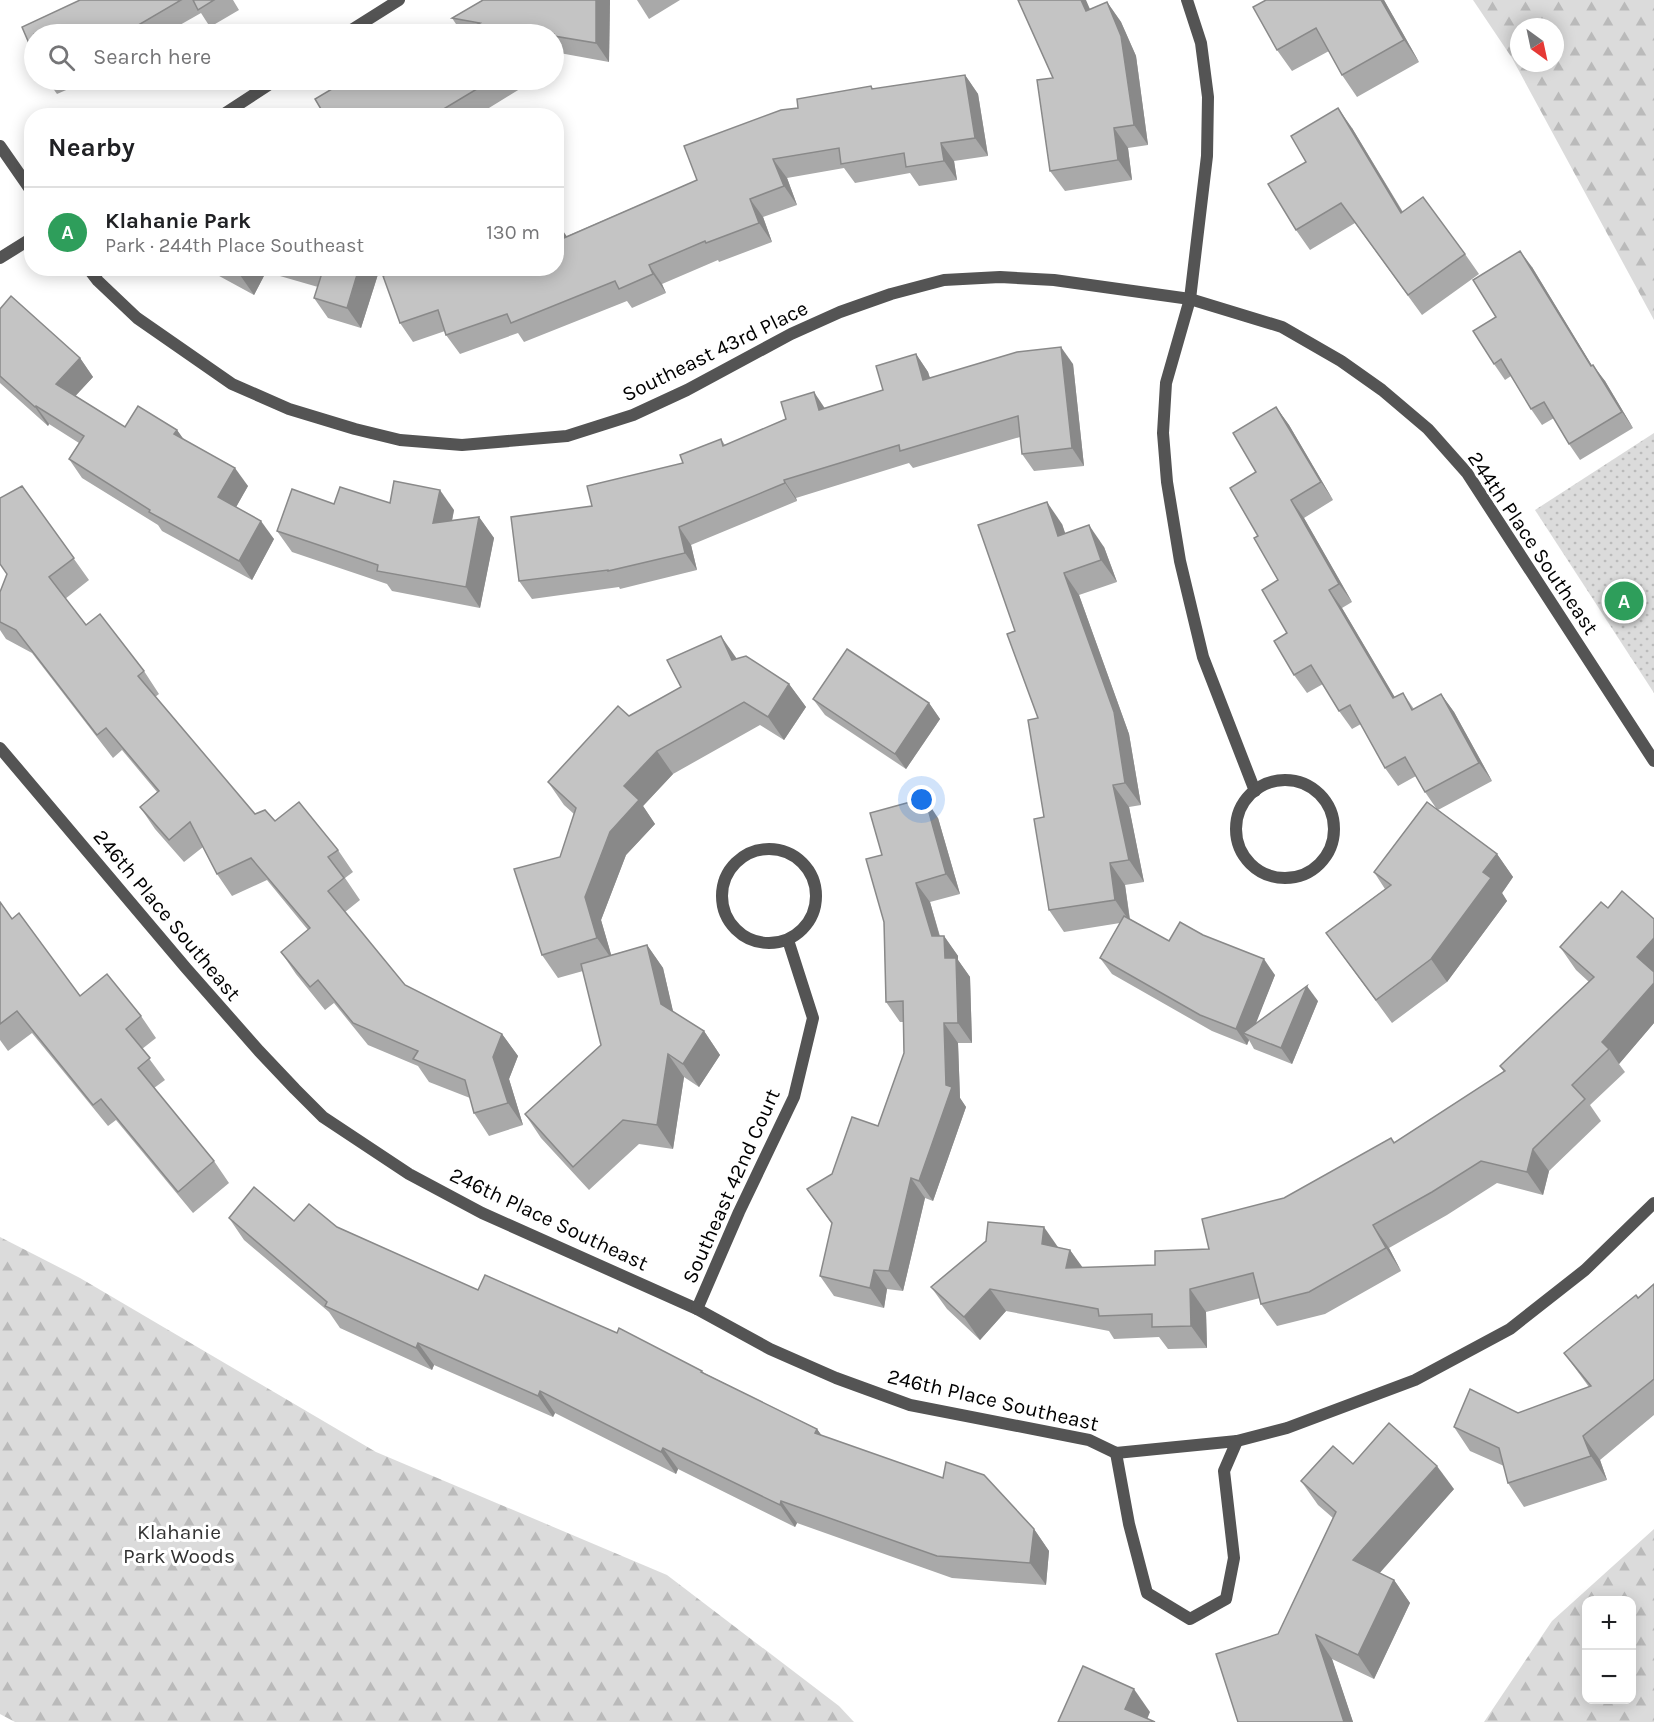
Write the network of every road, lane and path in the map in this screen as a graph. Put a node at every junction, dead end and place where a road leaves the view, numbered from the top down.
1 (399, 0) edge
2 (1187, 0) edge
3 (361, 24) edge
4 (261, 90) edge
5 (233, 108) edge
6 (0, 146) edge
7 (24, 180) edge
8 (24, 243) edge
9 (0, 258) edge
10 (94, 276) edge
11 (1190, 299) junction
12 (0, 748) edge
13 (1654, 761) edge
14 (1255, 791) junction
15 (788, 940) junction
16 (1654, 1203) edge
17 (697, 1309) junction
18 (1237, 1441) junction
19 (1116, 1453) junction

1 - 3 street
2 - 11 street
4 - 5 street
6 - 7 street
8 - 9 street
10 - 11 street, Southeast 43rd Place
11 - 13 street, 244th Place Southeast
11 - 14 street
12 - 17 street, 246th Place Southeast
14 - 14 street
15 - 15 street
15 - 17 street, Southeast 42nd Court
16 - 18 street, 246th Place Southeast
17 - 19 street, 246th Place Southeast
18 - 19 street, 246th Place Southeast
18 - 19 street

